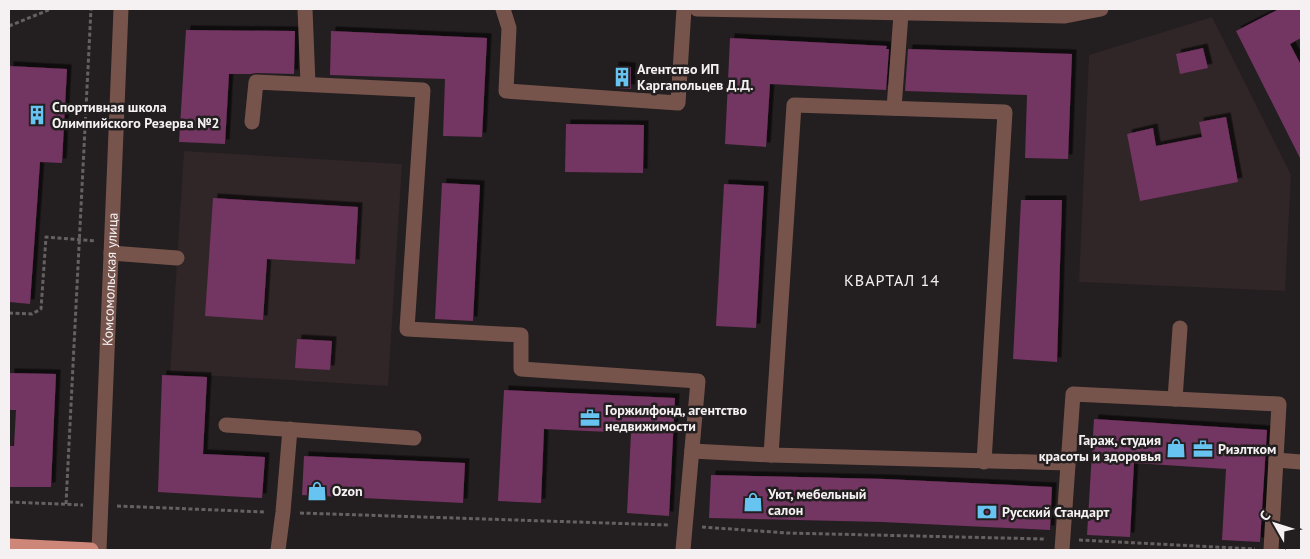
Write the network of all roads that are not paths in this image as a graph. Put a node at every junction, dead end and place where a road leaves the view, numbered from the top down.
1 (121, 9) edge
2 (305, 9) edge
3 (503, 9) edge
4 (684, 9) edge
5 (697, 9) edge
6 (1100, 9) edge
7 (901, 14) junction
8 (308, 84) junction
9 (894, 108) junction
10 (252, 122) dead end
11 (111, 248) junction
12 (178, 258) dead end
13 (1180, 328) dead end
14 (1175, 399) junction
15 (226, 425) dead end
16 (290, 429) junction
17 (414, 438) dead end
18 (692, 451) junction
19 (771, 455) junction
20 (1276, 460) junction
21 (984, 462) junction
22 (1301, 462) edge
23 (1068, 463) junction
24 (1063, 545) edge
25 (9, 546) edge
26 (91, 550) edge
27 (99, 550) edge
28 (278, 550) edge
29 (683, 550) edge
30 (1271, 550) edge

1 - 11 street, Комсомольская улица
2 - 8 street
3 - 4 street
5 - 7 street
6 - 7 street
7 - 9 street
8 - 10 street
8 - 18 street
9 - 19 street
9 - 21 street
11 - 12 street
11 - 27 street, Комсомольская улица
13 - 14 street
14 - 20 street
14 - 23 street
15 - 16 street
16 - 17 street
16 - 28 street
18 - 19 street
18 - 29 street
19 - 21 street
20 - 22 street
20 - 30 street
21 - 23 street
23 - 24 street
25 - 26 main road

